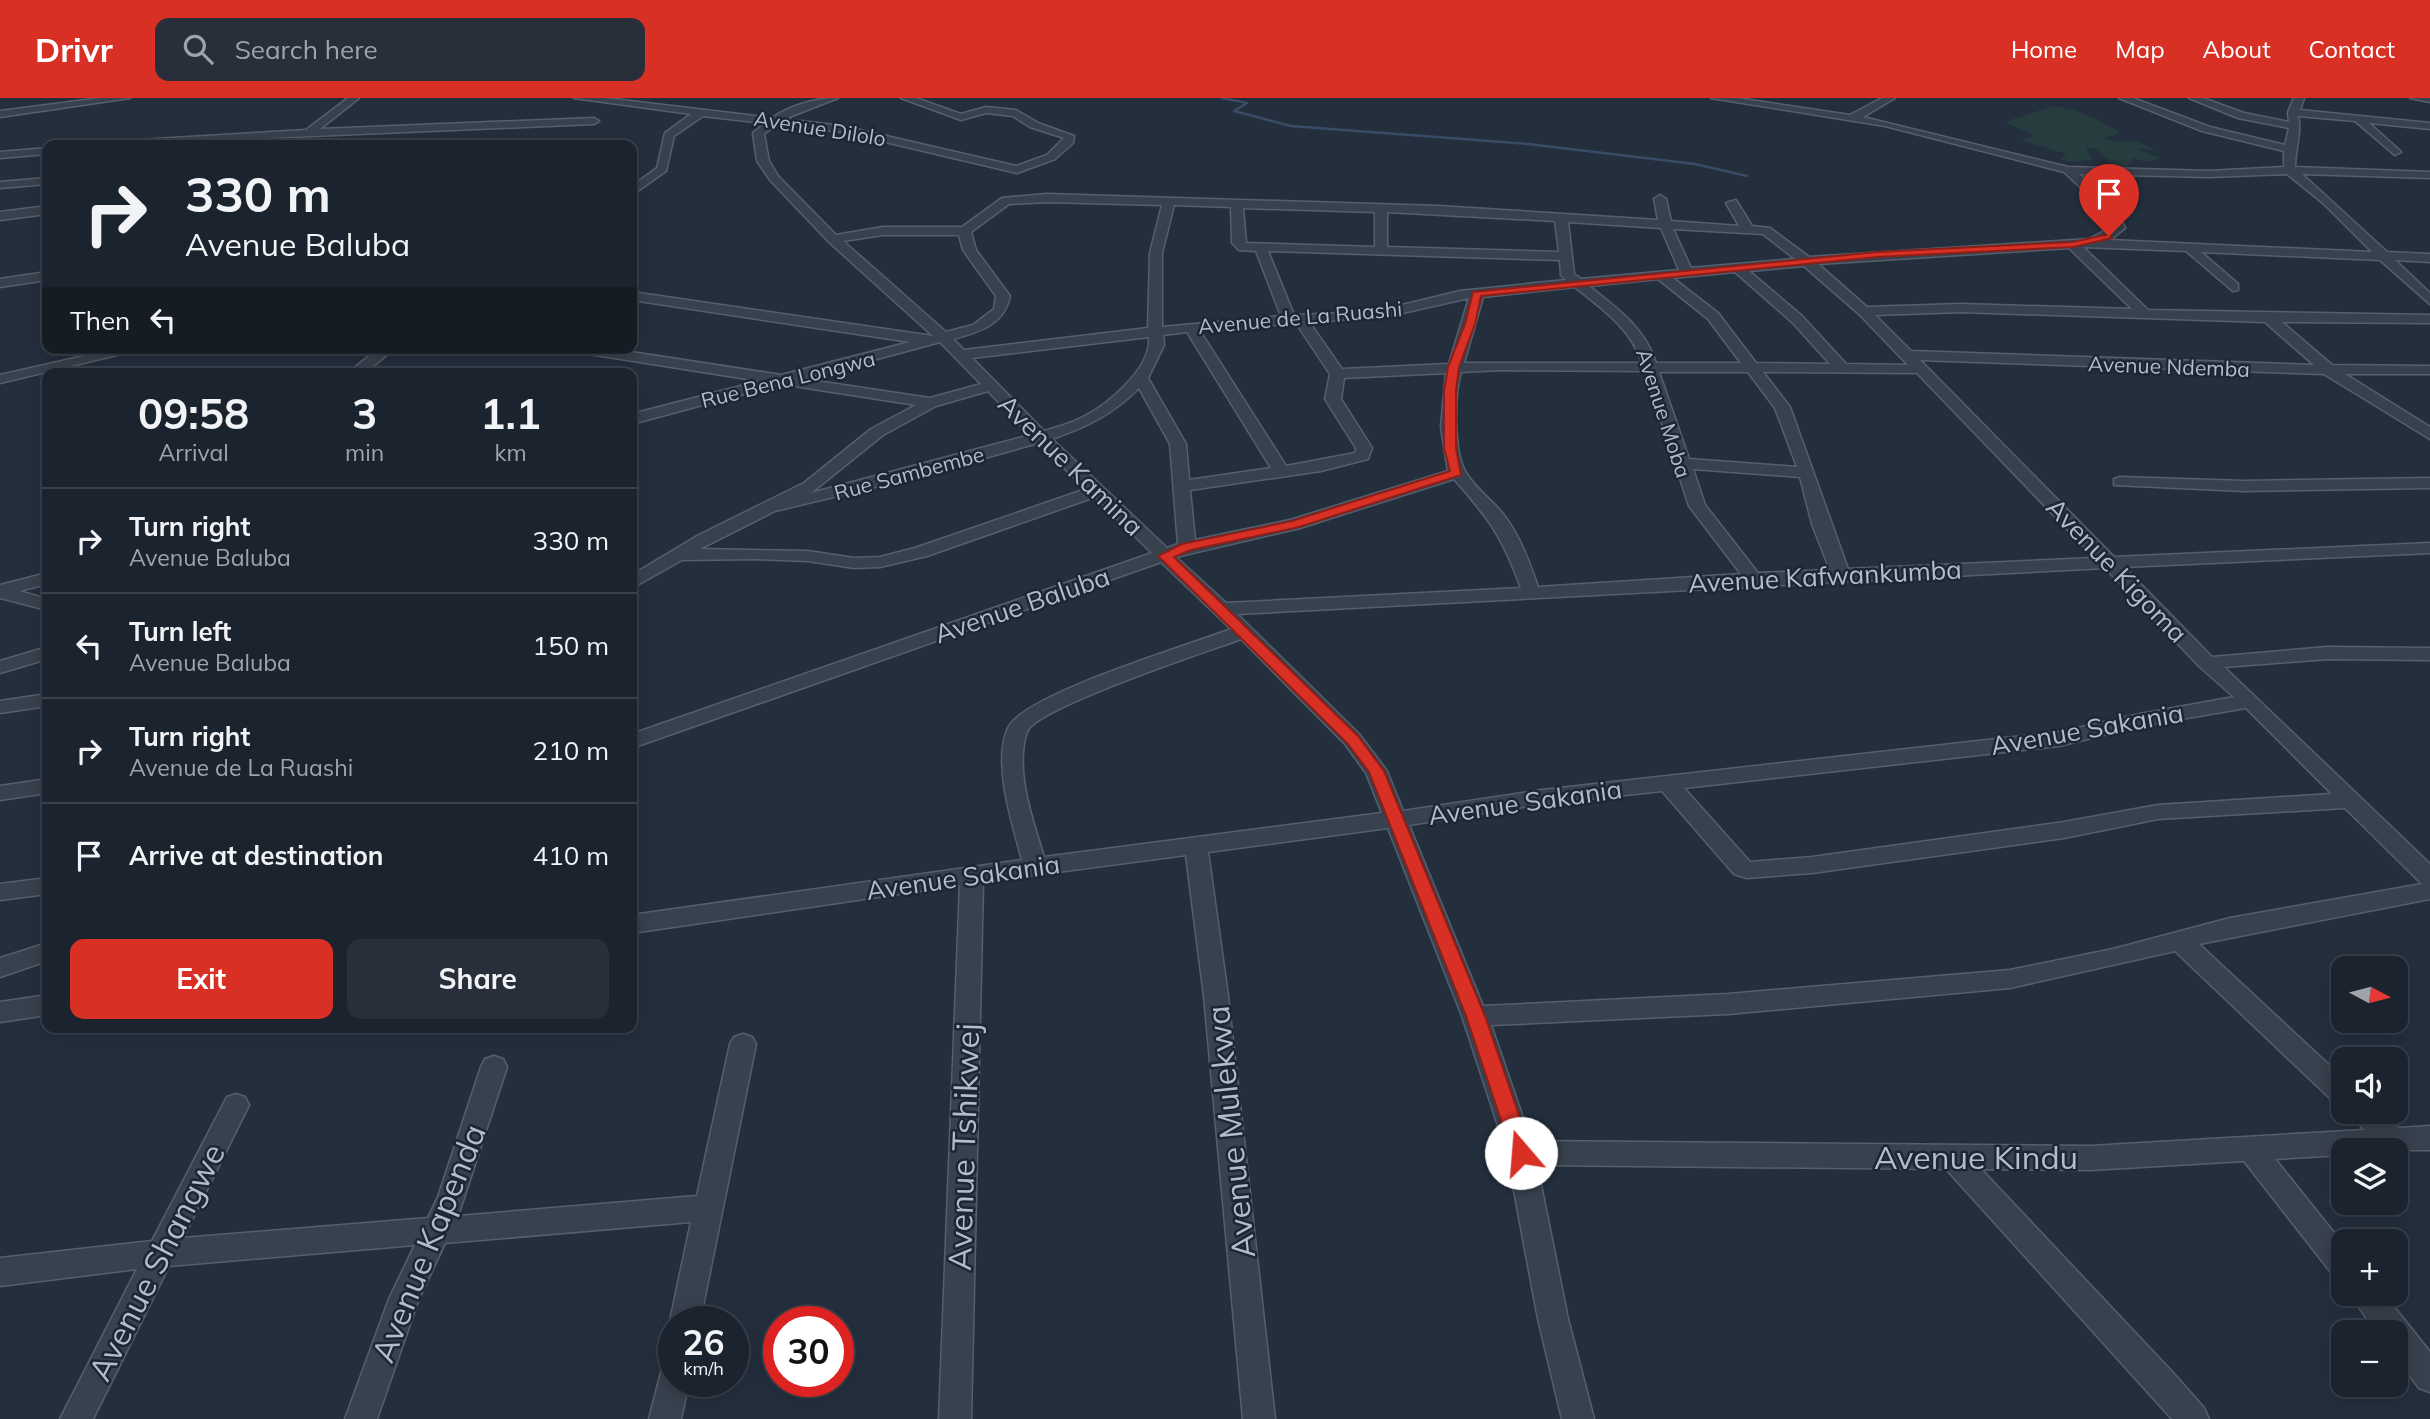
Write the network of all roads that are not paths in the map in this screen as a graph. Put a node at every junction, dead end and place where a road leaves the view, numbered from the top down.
1 (125, 98) edge
2 (354, 98) edge
3 (579, 98) edge
4 (833, 98) edge
5 (906, 98) edge
6 (1718, 98) edge
7 (1802, 98) edge
8 (1890, 98) edge
9 (2124, 98) edge
10 (2194, 98) edge
11 (2300, 98) edge
12 (2415, 98) edge
13 (2430, 100) edge
14 (75, 101) edge
15 (703, 108) junction
16 (1796, 109) junction
17 (2293, 112) junction
18 (0, 114) edge
19 (1854, 117) junction
20 (2358, 119) junction
21 (773, 120) junction
22 (594, 121) dead end
23 (2295, 126) junction
24 (2430, 126) edge
25 (309, 133) junction
26 (233, 136) junction
27 (182, 140) edge
28 (228, 140) edge
29 (2289, 149) junction
30 (42, 151) edge
31 (2395, 152) dead end
32 (0, 155) edge
33 (1017, 170) junction
34 (2068, 170) junction
35 (2290, 170) junction
36 (2430, 175) edge
37 (1027, 180) dead end
38 (42, 181) edge
39 (0, 185) edge
40 (637, 187) edge
41 (1037, 189) dead end
42 (1047, 198) junction
43 (1170, 200) junction
44 (1660, 200) dead end
45 (1237, 202) junction
46 (1732, 203) dead end
47 (1381, 208) junction
48 (42, 211) edge
49 (0, 216) edge
50 (1561, 217) junction
51 (1665, 224) junction
52 (1747, 229) junction
53 (965, 231) junction
54 (833, 239) junction
55 (2091, 243) junction
56 (2073, 244) junction
57 (1261, 248) junction
58 (2190, 248) junction
59 (1381, 249) junction
60 (1564, 256) junction
61 (2382, 256) junction
62 (2430, 258) edge
63 (1806, 261) junction
64 (1738, 268) junction
65 (1687, 273) junction
66 (42, 274) edge
67 (1662, 276) junction
68 (5, 282) edge
69 (1578, 283) junction
70 (2233, 287) dead end
71 (1477, 294) junction
72 (637, 297) edge
73 (2430, 300) edge
74 (1864, 311) junction
75 (2144, 314) junction
76 (1295, 318) junction
77 (2269, 318) junction
78 (2430, 318) edge
79 (1191, 327) junction
80 (1156, 332) junction
81 (941, 340) junction
82 (112, 354) edge
83 (380, 354) edge
84 (613, 354) edge
85 (960, 355) junction
86 (1908, 355) junction
87 (1454, 367) junction
88 (1651, 367) junction
89 (49, 368) edge
90 (361, 368) edge
91 (1751, 368) junction
92 (1843, 369) junction
93 (1922, 369) junction
94 (42, 370) edge
95 (2430, 370) edge
96 (2330, 371) junction
97 (1336, 374) junction
98 (1141, 378) junction
99 (0, 379) edge
100 (777, 381) junction
101 (989, 386) junction
102 (931, 403) junction
103 (637, 418) edge
104 (2430, 434) edge
105 (1041, 438) junction
106 (1682, 463) junction
107 (1281, 472) junction
108 (1457, 473) junction
109 (1807, 473) junction
110 (2120, 482) dead end
111 (2430, 483) edge
112 (1182, 486) junction
113 (1097, 491) junction
114 (777, 506) junction
115 (1187, 547) junction
116 (2430, 548) edge
117 (677, 555) junction
118 (1165, 556) junction
119 (2107, 562) junction
120 (1841, 575) junction
121 (42, 579) edge
122 (1753, 579) junction
123 (637, 580) edge
124 (0, 592) edge
125 (1532, 594) junction
126 (42, 605) edge
127 (1220, 609) junction
128 (1244, 631) junction
129 (42, 654) edge
130 (2430, 654) edge
131 (2207, 663) junction
132 (0, 667) edge
133 (42, 701) edge
134 (2250, 701) junction
135 (0, 707) edge
136 (637, 739) edge
137 (1667, 783) junction
138 (42, 787) edge
139 (0, 793) edge
140 (2351, 800) junction
141 (1398, 819) junction
142 (1196, 846) junction
143 (1035, 867) junction
144 (972, 875) junction
145 (2430, 877) edge
146 (42, 887) edge
147 (2430, 891) edge
148 (0, 892) edge
149 (637, 923) edge
150 (2179, 940) junction
151 (42, 954) edge
152 (0, 968) edge
153 (42, 1006) edge
154 (0, 1012) edge
155 (1475, 1016) junction
156 (743, 1045) dead end
157 (494, 1067) dead end
158 (2331, 1083) edge
159 (236, 1105) dead end
160 (2376, 1124) edge
161 (2391, 1138) edge
162 (2430, 1138) edge
163 (2408, 1139) edge
164 (2331, 1144) edge
165 (2252, 1150) junction
166 (1521, 1153) junction
167 (1955, 1159) junction
168 (709, 1208) junction
169 (435, 1232) junction
170 (2331, 1251) edge
171 (162, 1253) junction
172 (0, 1272) edge
173 (688, 1306) edge
174 (2374, 1306) edge
175 (2385, 1320) edge
176 (2408, 1349) edge
177 (2430, 1377) edge
178 (670, 1397) edge
179 (76, 1419) edge
180 (361, 1419) edge
181 (665, 1419) edge
182 (955, 1419) edge
183 (1259, 1419) edge
184 (1578, 1419) edge
185 (2193, 1419) edge

1 - 14 street
2 - 25 street
3 - 15 street, Avenue Dilolo
4 - 21 street
5 - 33 street
6 - 16 street, Avenue de La Ruashi
7 - 16 street
8 - 19 street
9 - 29 street
10 - 23 street
11 - 17 street
12 - 13 street
14 - 18 street
15 - 21 street, Avenue Dilolo
15 - 40 street
16 - 19 street, Avenue de La Ruashi
17 - 20 street
17 - 23 street
19 - 34 street, Avenue de La Ruashi
20 - 24 street
20 - 31 street
21 - 33 street, Avenue Dilolo
21 - 54 street, Avenue Kamina
22 - 25 street
23 - 29 street
25 - 26 street
26 - 27 street
26 - 28 street
29 - 35 street
30 - 32 street
33 - 37 street
34 - 35 street
34 - 55 street, Avenue de La Ruashi
35 - 36 street
35 - 61 street
38 - 39 street
41 - 42 street
42 - 43 street, Avenue Kigoma
42 - 53 street, Avenue Kigoma
43 - 45 street, Avenue Kigoma
43 - 80 street, Rue Sambembe
44 - 51 street
45 - 47 street, Avenue Kigoma
45 - 57 street
46 - 52 street
47 - 50 street, Avenue Kigoma
47 - 59 street
48 - 49 street
50 - 51 street, Avenue Kigoma
50 - 60 street, Avenue Moba
51 - 52 street, Avenue Kigoma
51 - 65 street
52 - 63 street, Avenue Kigoma
53 - 54 street
53 - 81 street, Rue Bena Longwa
54 - 81 street, Avenue Kamina
55 - 56 street, Avenue de La Ruashi
55 - 58 street
56 - 63 street, Avenue de La Ruashi
56 - 75 street
57 - 59 street
57 - 76 street
58 - 61 street
58 - 70 street
59 - 60 street
60 - 69 street, Avenue Moba
61 - 62 street
61 - 73 street
63 - 64 street, Avenue de La Ruashi
63 - 74 street, Avenue Kigoma
64 - 65 street, Avenue de La Ruashi
64 - 92 street
65 - 67 street, Avenue de La Ruashi
66 - 68 street
67 - 69 street, Avenue de La Ruashi
67 - 91 street
69 - 71 street, Avenue de La Ruashi
69 - 88 street, Avenue Moba
71 - 76 street, Avenue de La Ruashi
71 - 87 street
72 - 81 street
74 - 75 street
74 - 86 street, Avenue Kigoma
75 - 77 street
76 - 79 street, Avenue de La Ruashi
76 - 97 street
77 - 78 street
77 - 96 street
79 - 80 street, Avenue de La Ruashi
79 - 107 street
80 - 85 street, Avenue de La Ruashi
80 - 98 street, Rue Sambembe
81 - 85 street, Avenue Kamina
81 - 100 street, Rue Bena Longwa
82 - 89 street
83 - 90 street
84 - 100 street
85 - 101 street, Avenue Kamina
86 - 93 street, Avenue Kigoma
86 - 96 street, Avenue Ndemba
87 - 88 street
87 - 97 street
87 - 108 street
88 - 91 street
88 - 106 street, Avenue Moba
91 - 92 street
91 - 109 street
92 - 93 street
93 - 119 street, Avenue Kigoma
94 - 99 street
95 - 96 street, Avenue Ndemba
96 - 104 street
97 - 107 street
98 - 105 street, Rue Sambembe
98 - 112 street
100 - 102 street
100 - 103 street, Rue Bena Longwa
101 - 102 street
101 - 105 street, Avenue Kamina
102 - 114 street
105 - 113 street, Avenue Kamina
105 - 114 street, Rue Sambembe
106 - 109 street
106 - 122 street, Avenue Moba
107 - 112 street
108 - 115 street, Avenue Baluba
108 - 125 street
109 - 120 street
110 - 111 street
112 - 115 street
113 - 117 street
113 - 118 street, Avenue Kamina
114 - 117 street
115 - 118 street, Avenue Baluba
116 - 119 street, Avenue Kafwankumba
117 - 123 street
118 - 127 street, Avenue Kamina
118 - 136 street, Avenue Baluba
119 - 120 street, Avenue Kafwankumba
119 - 131 street, Avenue Kigoma
120 - 122 street, Avenue Kafwankumba
121 - 124 street
122 - 125 street, Avenue Kafwankumba
124 - 126 street
125 - 127 street, Avenue Kafwankumba
127 - 128 street, Avenue Kamina
128 - 141 street, Avenue Kamina
128 - 143 street
129 - 132 street
130 - 131 street
131 - 134 street, Avenue Kigoma
133 - 135 street
134 - 137 street, Avenue Sakania
134 - 140 street, Avenue Kigoma
137 - 140 street
137 - 141 street, Avenue Sakania
138 - 139 street
140 - 145 street, Avenue Kigoma
141 - 142 street, Avenue Sakania
141 - 155 street, Avenue Kamina
142 - 143 street, Avenue Sakania
142 - 183 street, Avenue Mulekwa
143 - 144 street, Avenue Sakania
144 - 149 street, Avenue Sakania
144 - 182 street, Avenue Tshikwej
146 - 148 street
147 - 150 street
150 - 155 street
150 - 158 street
151 - 152 street
153 - 154 street
155 - 166 street, Avenue Kamina
156 - 168 street
157 - 169 street, Avenue Kapenda
159 - 171 street, Avenue Shangwe
160 - 161 street
162 - 163 street, Avenue Kindu
164 - 165 street, Avenue Kindu
165 - 167 street, Avenue Kindu
165 - 170 street
166 - 167 street, Avenue Kindu
166 - 184 street, Avenue Kamina
167 - 185 street
168 - 169 street
168 - 173 street
169 - 171 street
169 - 180 street, Avenue Kapenda
171 - 172 street
171 - 179 street, Avenue Shangwe
174 - 175 street
176 - 177 street
178 - 181 street

